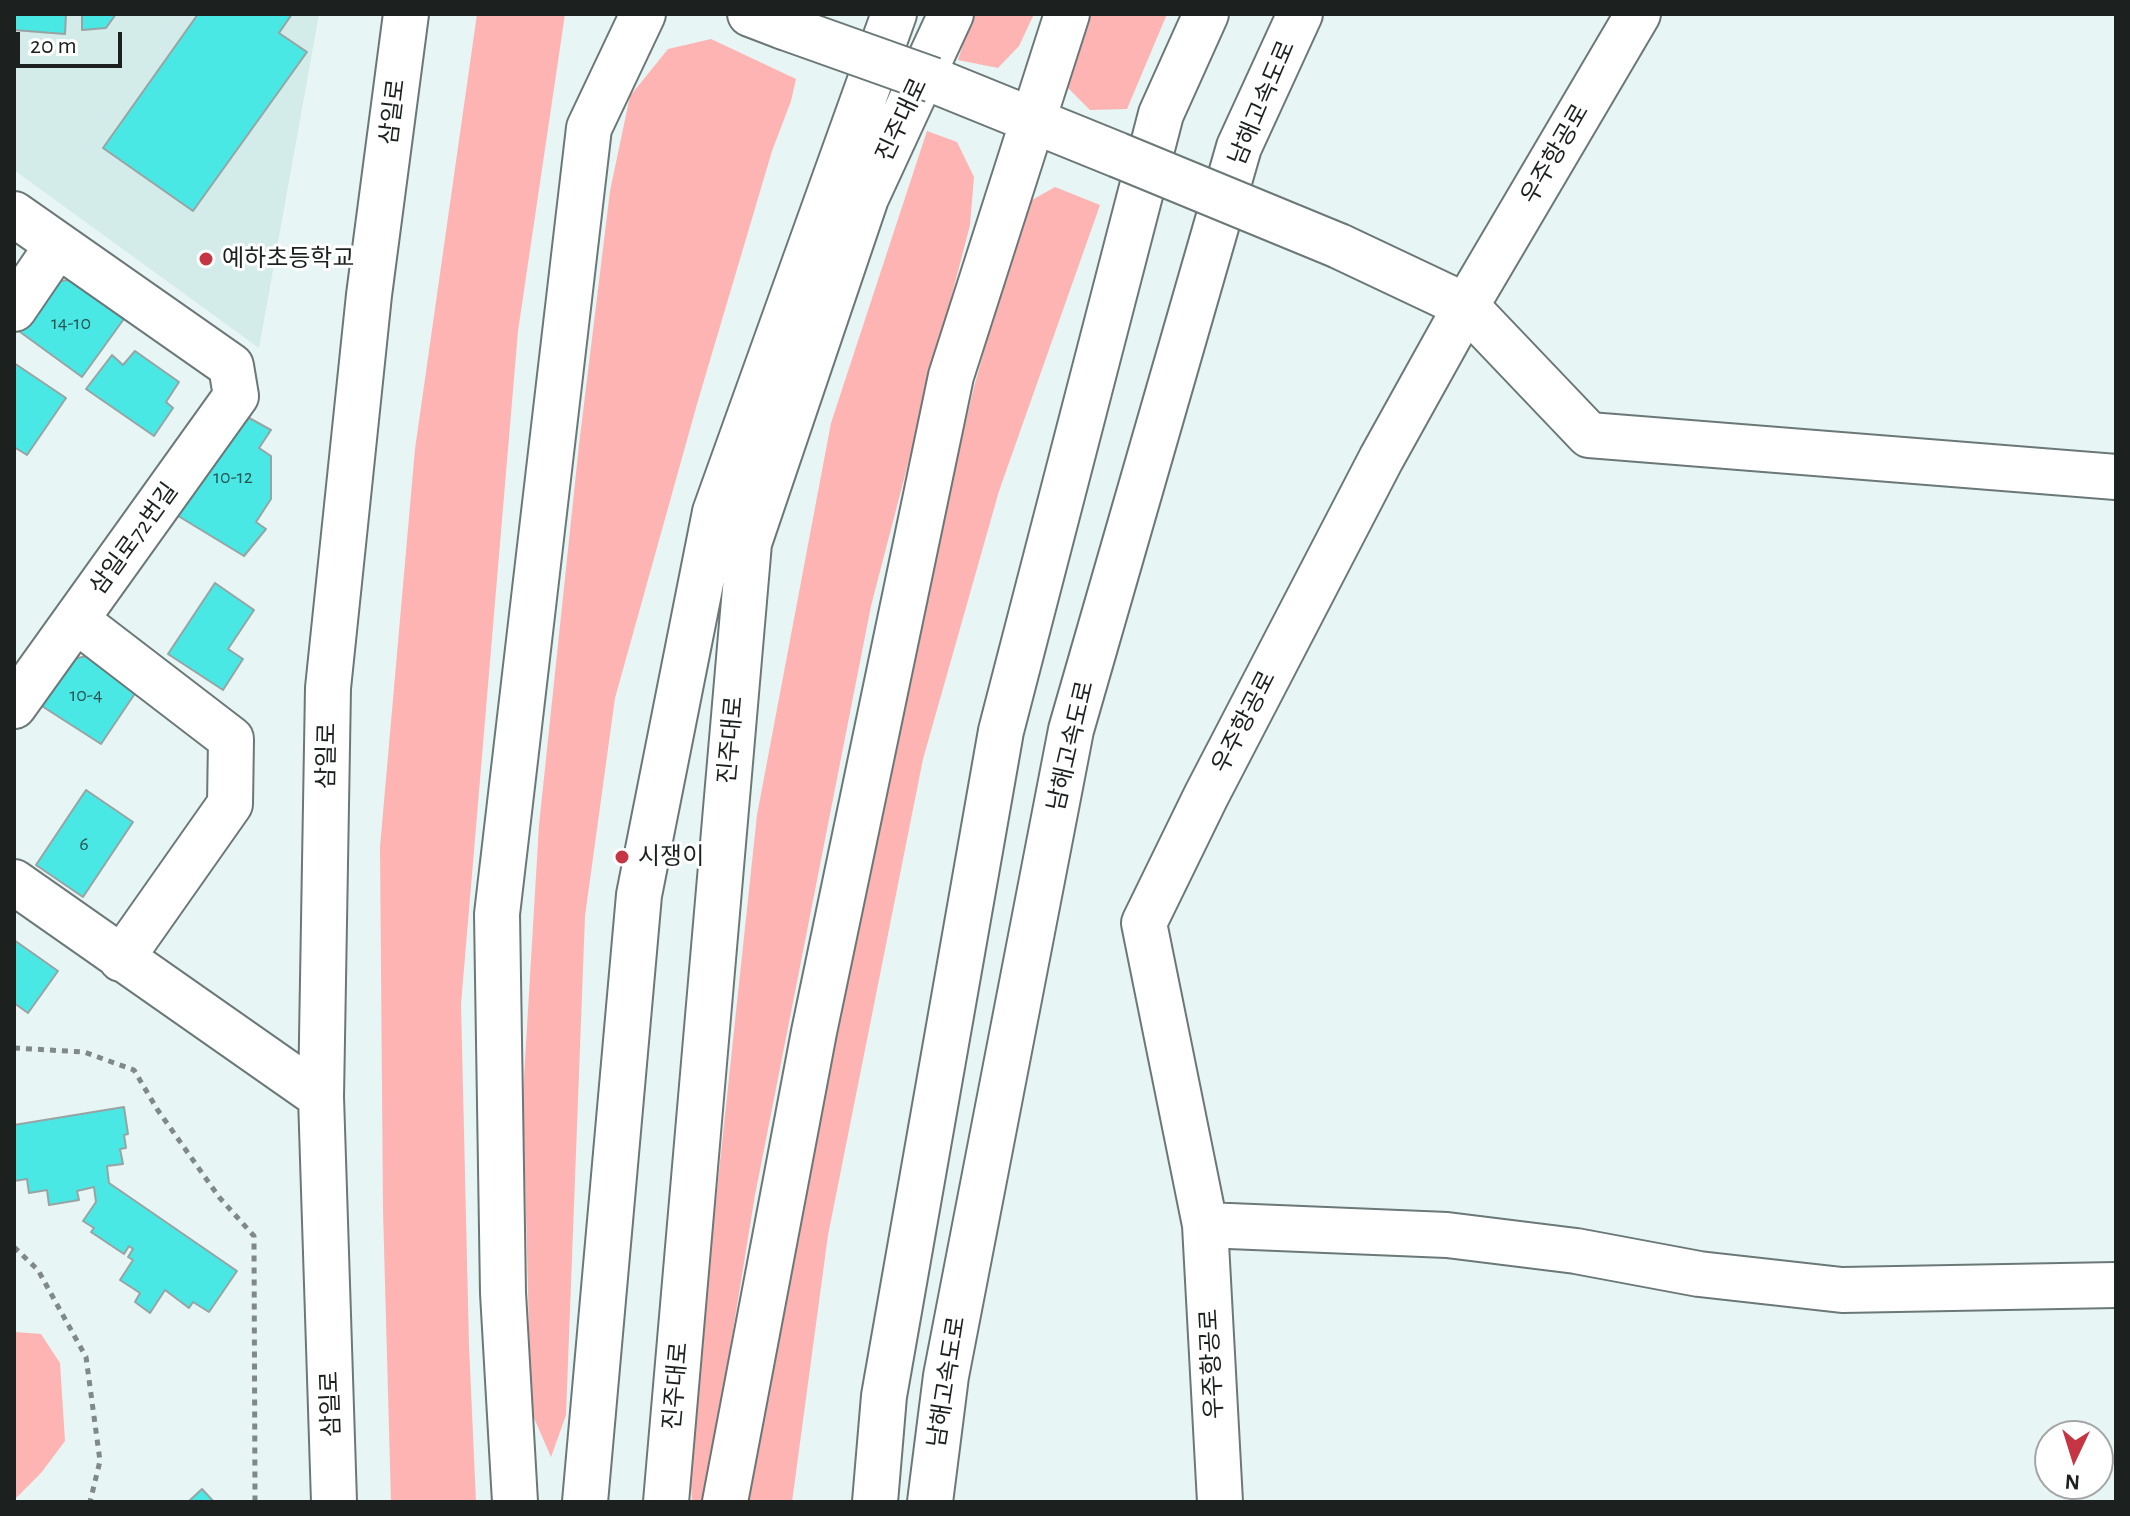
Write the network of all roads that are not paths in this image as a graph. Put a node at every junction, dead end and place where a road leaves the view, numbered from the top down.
1 (406, 14) edge
2 (643, 14) edge
3 (894, 14) edge
4 (951, 14) edge
5 (1067, 14) edge
6 (1206, 14) edge
7 (1300, 14) edge
8 (1638, 14) edge
9 (767, 20) edge
10 (1034, 120) junction
11 (14, 214) edge
12 (57, 246) junction
13 (1466, 306) junction
14 (14, 309) edge
15 (2116, 477) edge
16 (76, 620) junction
17 (14, 706) edge
18 (14, 882) edge
19 (121, 959) junction
20 (321, 1097) junction
21 (1205, 1225) junction
22 (2116, 1285) edge
23 (334, 1502) edge
24 (515, 1502) edge
25 (585, 1502) edge
26 (666, 1502) edge
27 (725, 1502) edge
28 (875, 1502) edge
29 (930, 1502) edge
30 (1220, 1502) edge

1 - 20 main road, 삼일로
2 - 24 main road
3 - 25 main road, 진주대로
4 - 26 main road, 진주대로
5 - 10 main road
6 - 28 main road
7 - 29 main road, 남해고속도로
8 - 13 main road, 우주항공로
9 - 10 main road, bridge
10 - 13 main road, bridge
10 - 27 main road
11 - 12 main road
12 - 14 main road
12 - 16 main road, 삼일로72번길
13 - 15 main road
13 - 21 main road, 우주항공로
16 - 17 main road, 삼일로72번길
16 - 19 main road
18 - 19 main road
19 - 20 main road
20 - 23 main road, 삼일로
21 - 22 main road
21 - 30 main road, 우주항공로

